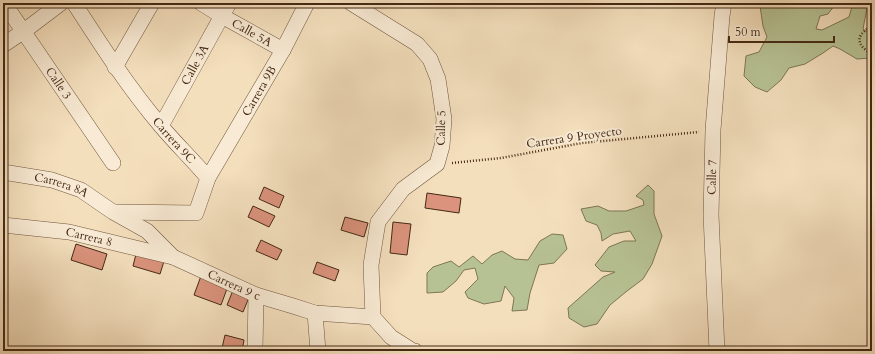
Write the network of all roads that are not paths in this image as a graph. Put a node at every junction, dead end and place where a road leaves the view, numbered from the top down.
1 (4, 3) edge
2 (62, 3) edge
3 (74, 3) edge
4 (152, 3) edge
5 (201, 3) edge
6 (230, 3) edge
7 (307, 3) edge
8 (351, 3) edge
9 (724, 3) edge
10 (222, 16) junction
11 (24, 31) junction
12 (3, 45) edge
13 (283, 50) junction
14 (115, 67) junction
15 (160, 126) junction
16 (113, 163) dead end
17 (3, 172) edge
18 (208, 178) junction
19 (113, 212) junction
20 (3, 225) edge
21 (173, 258) junction
22 (256, 295) junction
23 (315, 314) junction
24 (373, 316) junction
25 (255, 351) edge
26 (318, 351) edge
27 (415, 351) edge
28 (717, 351) edge

1 - 11 street, Calle 3
2 - 11 street
3 - 14 street, Carrera 9C
4 - 14 street
5 - 10 street, Calle 5A
6 - 10 street, Calle 3A
7 - 13 street, Carrera 9B
8 - 24 street, Calle 5
9 - 28 street, Calle 7
10 - 13 street, Calle 5A
10 - 15 street, Calle 3A
11 - 12 street
11 - 16 street, Calle 3
13 - 18 street, Carrera 9B
14 - 15 street, Carrera 9C
15 - 18 street, Carrera 9C
17 - 19 street, Carrera 8A
18 - 19 street
19 - 21 street, Carrera 9 c
20 - 21 street, Carrera 8
21 - 22 street, Carrera 9 c
22 - 23 street, Carrera 9 c
22 - 25 street
23 - 24 street, Carrera 9 c
23 - 26 street
24 - 27 street

